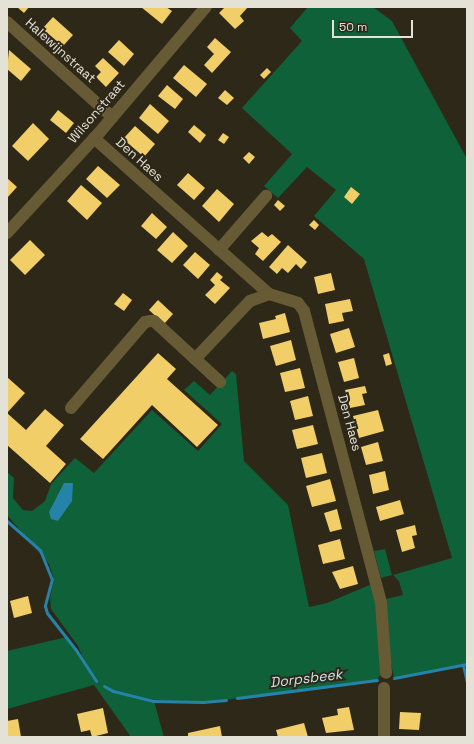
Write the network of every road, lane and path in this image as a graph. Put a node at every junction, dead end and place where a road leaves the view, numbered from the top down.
1 (206, 7) edge
2 (7, 22) edge
3 (112, 117) junction
4 (94, 138) junction
5 (266, 196) dead end
6 (9, 227) edge
7 (219, 250) junction
8 (269, 294) junction
9 (195, 359) junction
10 (220, 382) dead end
11 (71, 408) dead end
12 (386, 673) dead end
13 (384, 688) dead end
14 (384, 737) edge

1 - 3 street, Wilsonstraat
2 - 3 street, Halewijnstraat
3 - 4 street, Wilsonstraat
4 - 6 street, Wilsonstraat
4 - 7 street, Den Haes
5 - 7 street
7 - 8 street, Den Haes
8 - 9 street
8 - 12 street, Den Haes
9 - 10 street
9 - 11 street
13 - 14 street

